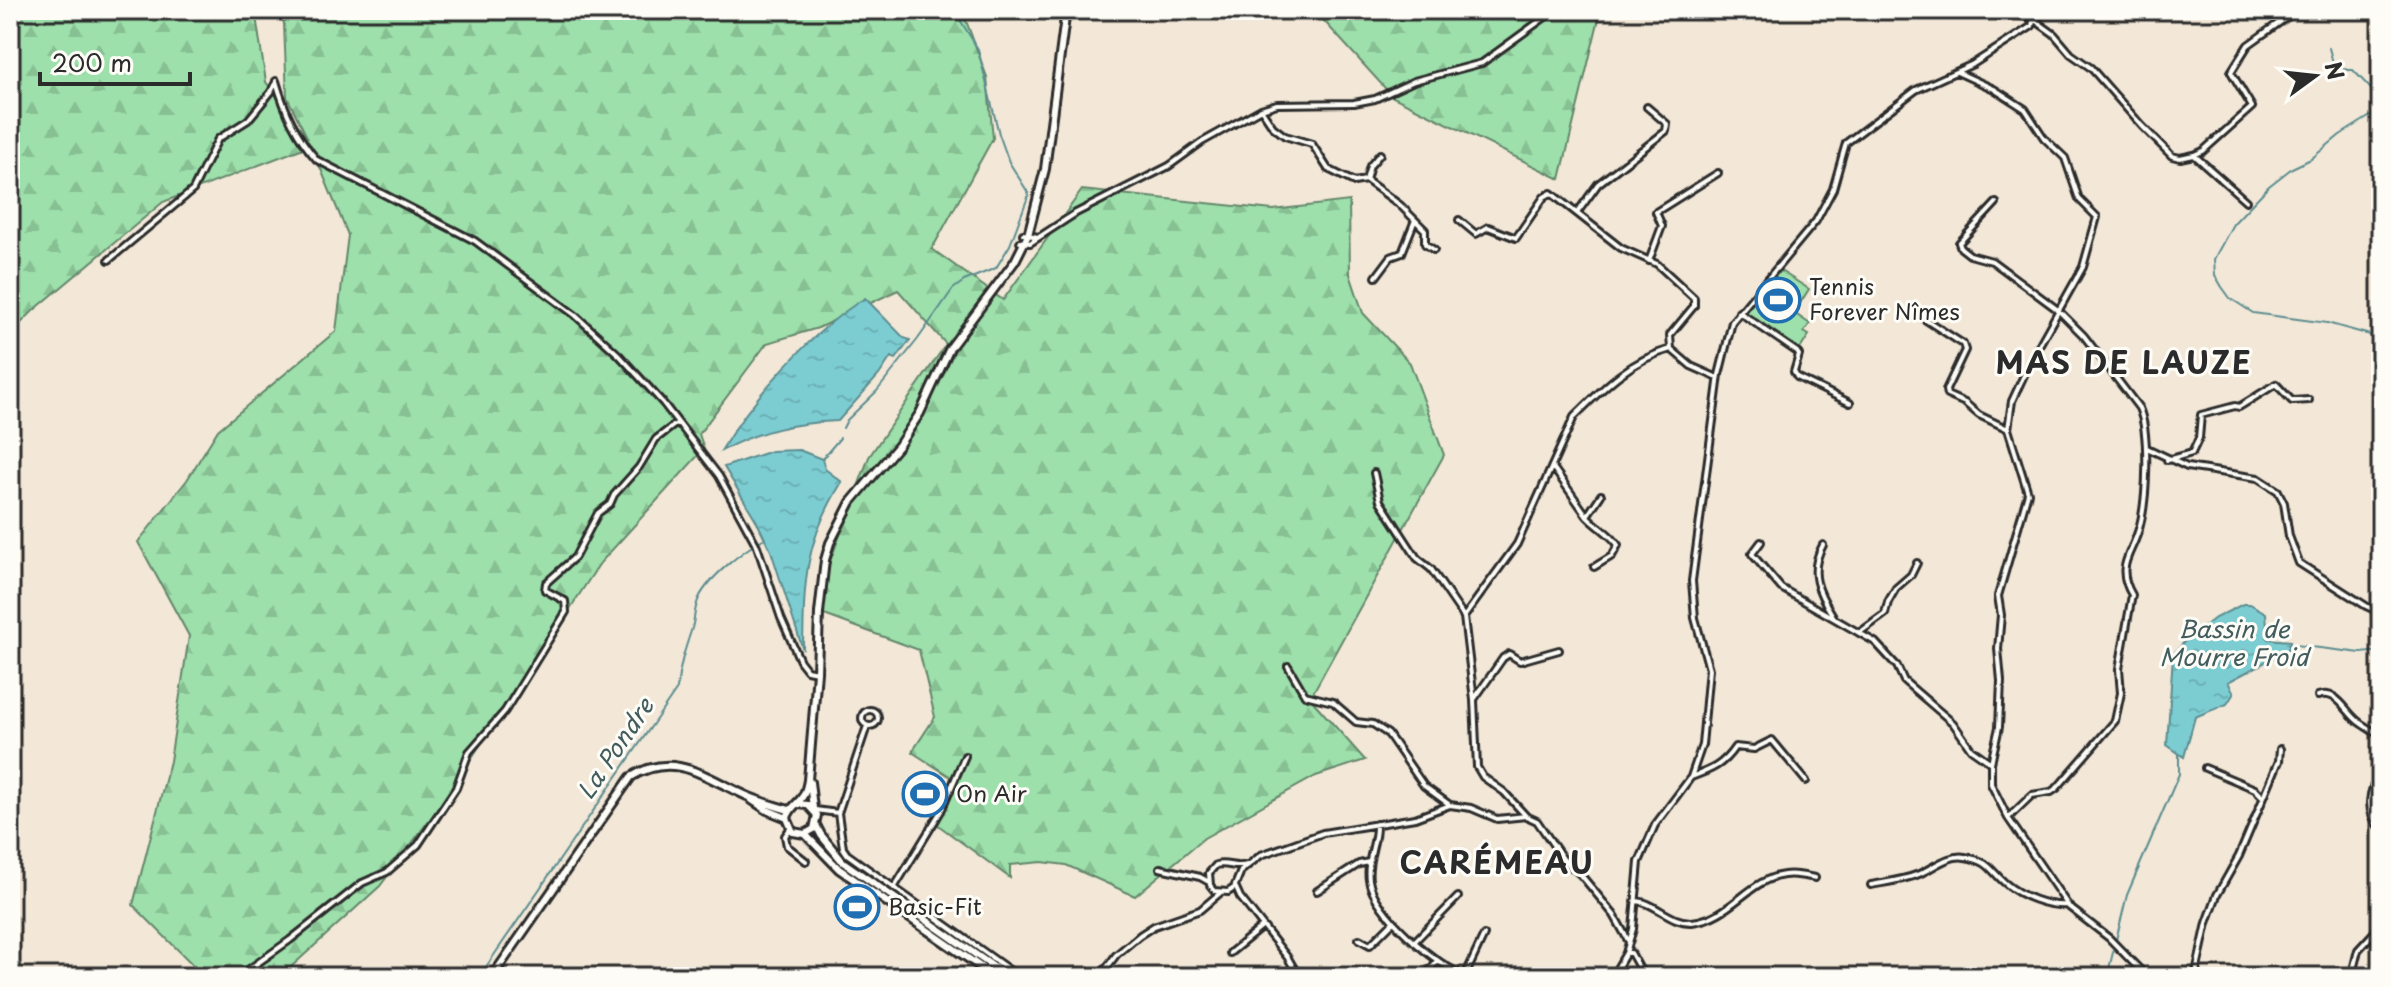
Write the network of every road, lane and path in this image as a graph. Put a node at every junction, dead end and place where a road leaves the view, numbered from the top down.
1 (1066, 10) edge
2 (1555, 10) edge
3 (1989, 10) edge
4 (2046, 10) edge
5 (2297, 10) edge
6 (2034, 15) edge
7 (1957, 72) junction
8 (1647, 107) dead end
9 (1261, 109) junction
10 (1380, 154) dead end
11 (2194, 155) junction
12 (1718, 173) dead end
13 (1366, 180) junction
14 (2246, 201) dead end
15 (1996, 203) dead end
16 (1577, 213) junction
17 (1415, 220) junction
18 (1459, 220) dead end
19 (1024, 239) junction
20 (1434, 250) dead end
21 (109, 260) dead end
22 (1649, 261) junction
23 (1376, 277) dead end
24 (2058, 310) junction
25 (1739, 312) junction
26 (1923, 318) dead end
27 (1671, 349) junction
28 (1718, 378) junction
29 (2309, 400) dead end
30 (1850, 403) dead end
31 (678, 422) junction
32 (2008, 429) junction
33 (2147, 448) junction
34 (2167, 460) junction
35 (1552, 466) junction
36 (1374, 473) dead end
37 (1601, 495) dead end
38 (1587, 516) junction
39 (1761, 542) dead end
40 (1823, 545) dead end
41 (1917, 563) dead end
42 (1594, 567) dead end
43 (2381, 613) edge
44 (1464, 617) junction
45 (1834, 618) junction
46 (1859, 633) junction
47 (1559, 650) dead end
48 (1288, 666) dead end
49 (818, 669) junction
50 (2318, 696) dead end
51 (1474, 700) junction
52 (867, 726) junction
53 (2381, 736) edge
54 (2280, 749) dead end
55 (965, 756) dead end
56 (1991, 763) junction
57 (2205, 768) dead end
58 (808, 770) junction
59 (2381, 771) edge
60 (1691, 777) junction
61 (1806, 781) dead end
62 (2263, 797) junction
63 (798, 804) junction
64 (1450, 805) junction
65 (814, 809) junction
66 (826, 813) junction
67 (838, 813) junction
68 (788, 814) junction
69 (1526, 816) junction
70 (2008, 818) junction
71 (817, 822) junction
72 (1376, 824) junction
73 (790, 829) junction
74 (2381, 830) edge
75 (805, 834) junction
76 (806, 861) dead end
77 (1369, 862) junction
78 (1247, 865) junction
79 (1231, 866) junction
80 (1160, 868) dead end
81 (1209, 873) junction
82 (1200, 877) junction
83 (1237, 878) junction
84 (1815, 878) dead end
85 (1209, 882) junction
86 (1235, 885) junction
87 (1871, 885) dead end
88 (894, 888) junction
89 (1213, 889) junction
90 (1317, 891) dead end
91 (1228, 892) junction
92 (1220, 893) junction
93 (1240, 897) junction
94 (1458, 897) dead end
95 (1210, 901) junction
96 (1635, 901) junction
97 (2066, 905) junction
98 (1394, 921) junction
99 (2381, 925) edge
100 (1263, 926) junction
101 (1484, 935) dead end
102 (1359, 939) dead end
103 (1414, 942) junction
104 (1629, 942) junction
105 (1230, 953) dead end
106 (1626, 953) junction
107 (1436, 962) junction
108 (1298, 975) edge
109 (1467, 976) edge
110 (238, 977) edge
111 (492, 977) edge
112 (854, 977) edge
113 (864, 977) edge
114 (995, 977) edge
115 (1008, 977) edge
116 (1019, 977) edge
117 (1100, 977) edge
118 (1290, 977) edge
119 (1425, 977) edge
120 (1612, 977) edge
121 (1644, 977) edge
122 (2147, 977) edge
123 (2195, 977) edge
124 (2346, 977) edge

1 - 19 main road
2 - 9 street
3 - 6 street
4 - 6 street
5 - 11 street
6 - 7 street
6 - 11 street
7 - 24 street
7 - 25 street
8 - 16 street
9 - 13 street
9 - 19 street
10 - 13 street
11 - 14 street
12 - 22 street
13 - 17 street
15 - 24 street
16 - 18 street
16 - 22 street
17 - 20 street
17 - 23 street
19 - 49 main road
21 - 31 street
22 - 27 street
24 - 32 street
24 - 33 street
25 - 28 street
25 - 30 street
26 - 32 street
27 - 28 street
27 - 35 street
28 - 60 street
29 - 34 street
31 - 49 street
31 - 110 street
32 - 56 street
33 - 34 street
33 - 70 street
34 - 43 street
35 - 38 street
35 - 44 street
36 - 44 street
37 - 38 street
38 - 42 street
39 - 45 street
40 - 45 street
41 - 46 street
44 - 51 street
45 - 46 street
46 - 56 street
47 - 51 street
48 - 64 street
49 - 58 main road
50 - 53 street
51 - 69 street
52 - 52 street
52 - 67 street
54 - 62 street
55 - 88 street
56 - 70 street
57 - 62 street
58 - 63 main road
58 - 65 main road
59 - 74 street
60 - 61 street
60 - 96 street
62 - 123 street
63 - 65 main road
63 - 68 main road
64 - 69 street
64 - 72 street
65 - 66 street
65 - 71 main road
66 - 67 street
66 - 71 street
67 - 88 street
68 - 73 main road
68 - 111 main road
69 - 104 street
70 - 97 street
71 - 75 main road
71 - 115 main road
72 - 77 street
72 - 78 street
73 - 75 main road
73 - 76 street
75 - 114 main road
77 - 90 street
77 - 98 street
78 - 79 street
78 - 83 street
79 - 81 street
79 - 83 street
80 - 82 street
81 - 82 street
81 - 85 street
82 - 85 street
83 - 86 street
84 - 96 street
85 - 89 street
86 - 91 street
86 - 93 street
87 - 97 street
88 - 116 street
89 - 92 street
89 - 95 street
91 - 92 street
91 - 93 street
92 - 95 street
93 - 100 street
94 - 103 street
95 - 117 street
96 - 104 street
97 - 122 street
98 - 102 street
98 - 103 street
99 - 124 street
100 - 105 street
100 - 108 street
101 - 109 street
103 - 107 street
104 - 106 street
106 - 120 street
106 - 121 street
107 - 109 street
107 - 119 street
108 - 118 street
112 - 113 street

